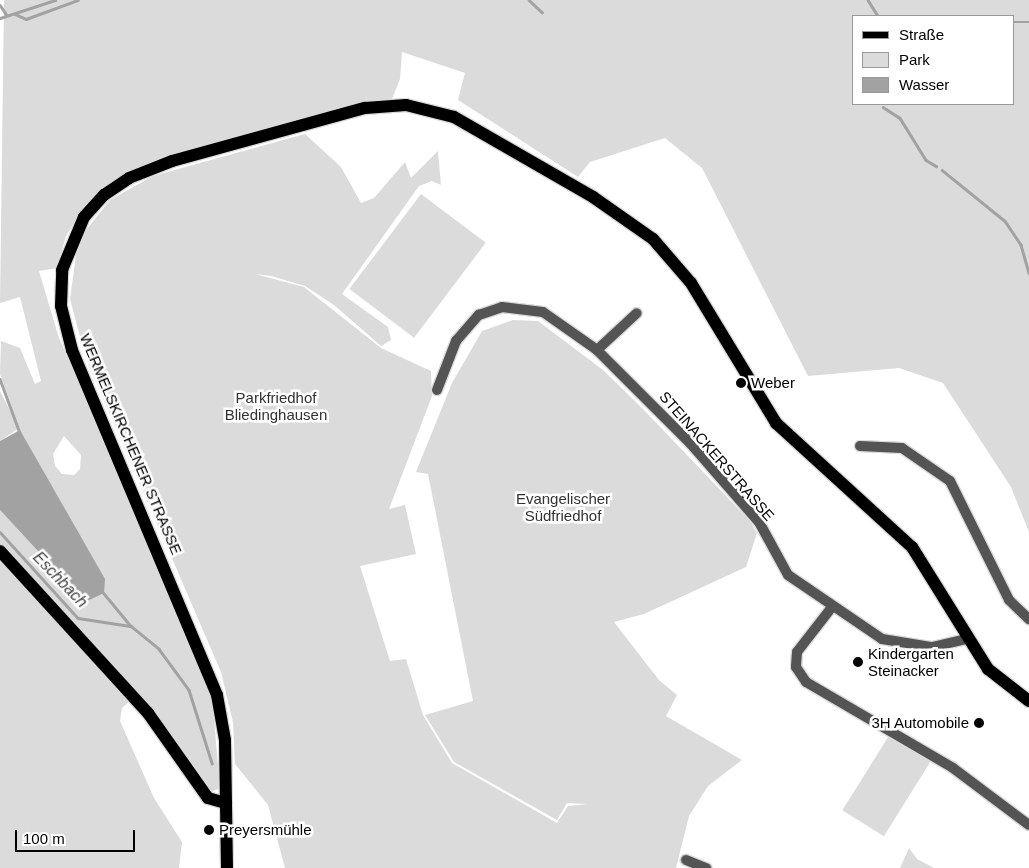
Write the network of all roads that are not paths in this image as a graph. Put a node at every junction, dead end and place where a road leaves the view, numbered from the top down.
1 (637, 313) dead end
2 (597, 350) junction
3 (436, 390) dead end
4 (860, 446) dead end
5 (0, 551) edge
6 (832, 606) junction
7 (1029, 619) edge
8 (967, 639) junction
9 (1029, 701) edge
10 (226, 803) junction
11 (1029, 825) edge
12 (686, 860) dead end
13 (227, 868) edge
14 (706, 868) edge

1 - 2 street
2 - 3 street, STEINACKERSTRASSE
2 - 6 street, STEINACKERSTRASSE
4 - 7 street
5 - 10 main road
6 - 8 street, STEINACKERSTRASSE
6 - 11 street
8 - 9 main road, WERMELSKIRCHENER STRASSE
8 - 10 main road, WERMELSKIRCHENER STRASSE
10 - 13 main road
12 - 14 street

